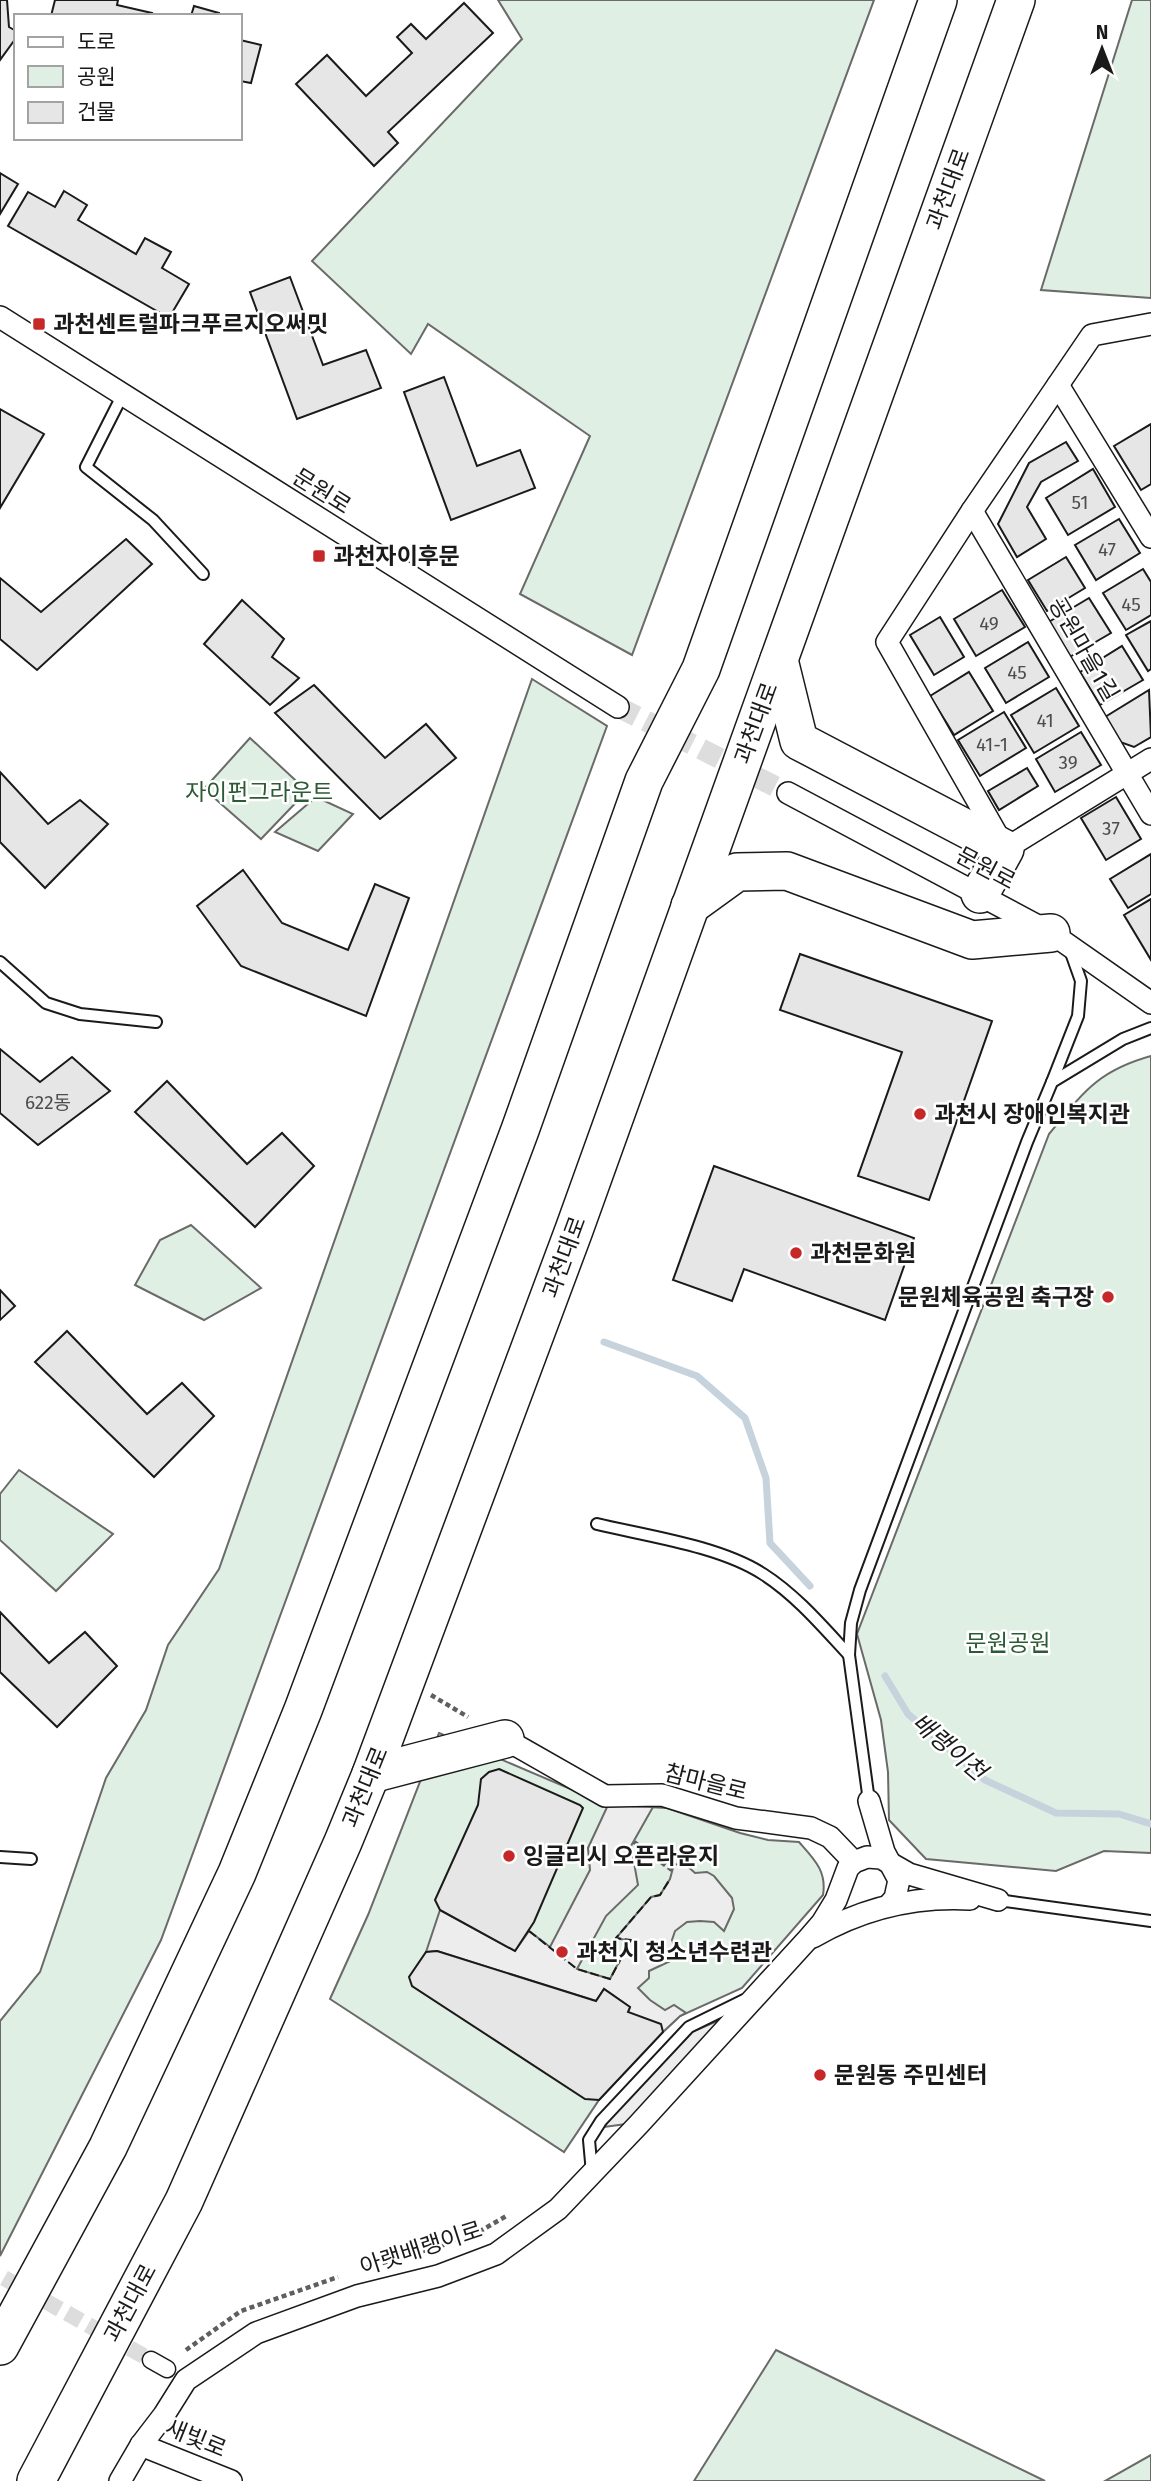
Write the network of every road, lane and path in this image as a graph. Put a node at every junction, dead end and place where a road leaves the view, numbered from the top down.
1 (939, 0) edge
2 (1016, 0) edge
3 (0, 317) edge
4 (1151, 324) edge
5 (1058, 385) junction
6 (122, 396) junction
7 (972, 511) junction
8 (1151, 537) edge
9 (203, 574) dead end
10 (779, 660) junction
11 (618, 707) tunnel mouth
12 (1151, 759) edge
13 (1126, 774) junction
14 (788, 793) tunnel mouth
15 (1151, 814) edge
16 (1005, 849) junction
17 (980, 894) junction
18 (690, 906) junction
19 (1060, 940) junction
20 (0, 962) edge
21 (1151, 1003) edge
22 (156, 1021) dead end
23 (1151, 1028) edge
24 (1052, 1082) junction
25 (597, 1524) dead end
26 (849, 1656) junction
27 (505, 1739) joint
28 (371, 1774) junction
29 (869, 1801) junction
30 (634, 1842) dead end
31 (0, 1857) edge
32 (31, 1859) dead end
33 (857, 1860) junction
34 (892, 1866) junction
35 (672, 1870) dead end
36 (843, 1883) junction
37 (998, 1900) junction
38 (881, 1908) junction
39 (1151, 1921) edge
40 (808, 1939) junction
41 (756, 1995) junction
42 (592, 2174) junction
43 (514, 2211) dead end
44 (358, 2271) dead end
45 (345, 2274) dead end
46 (0, 2346) edge
47 (150, 2360) tunnel mouth
48 (167, 2369) joint
49 (141, 2445) junction
50 (36, 2481) edge
51 (120, 2481) edge
52 (231, 2481) edge

1 - 46 highway
2 - 10 highway, 과천대로
3 - 6 street, 문원로
4 - 5 street
5 - 7 street
5 - 8 street
6 - 9 lane
6 - 11 street, 문원로
7 - 13 street, 공원마을1길
7 - 16 street
10 - 16 highway
10 - 18 highway, 과천대로
12 - 13 street
13 - 15 street, 공원마을1길
13 - 16 street
14 - 17 street, 문원로
16 - 17 highway
17 - 19 street, 문원로
18 - 19 highway
18 - 28 highway, 과천대로
19 - 21 street, 문원로
19 - 24 lane
20 - 22 lane
23 - 24 lane
24 - 26 lane
25 - 26 lane
26 - 29 lane
27 - 28 highway
27 - 33 street, 참마을로
28 - 50 highway, 과천대로
29 - 33 street
29 - 34 street
30 - 35 path
31 - 32 lane
33 - 34 street
33 - 36 street
34 - 37 street
34 - 38 street
36 - 38 street
36 - 40 street
37 - 38 street
37 - 39 lane
38 - 40 street
40 - 41 street, 아랫배랭이로
41 - 42 street, 아랫배랭이로
41 - 42 lane
42 - 49 street, 아랫배랭이로
43 - 44 path
45 - 48 path
47 - 48 street
49 - 51 street, 아랫배랭이로
49 - 52 street, 새빛로

